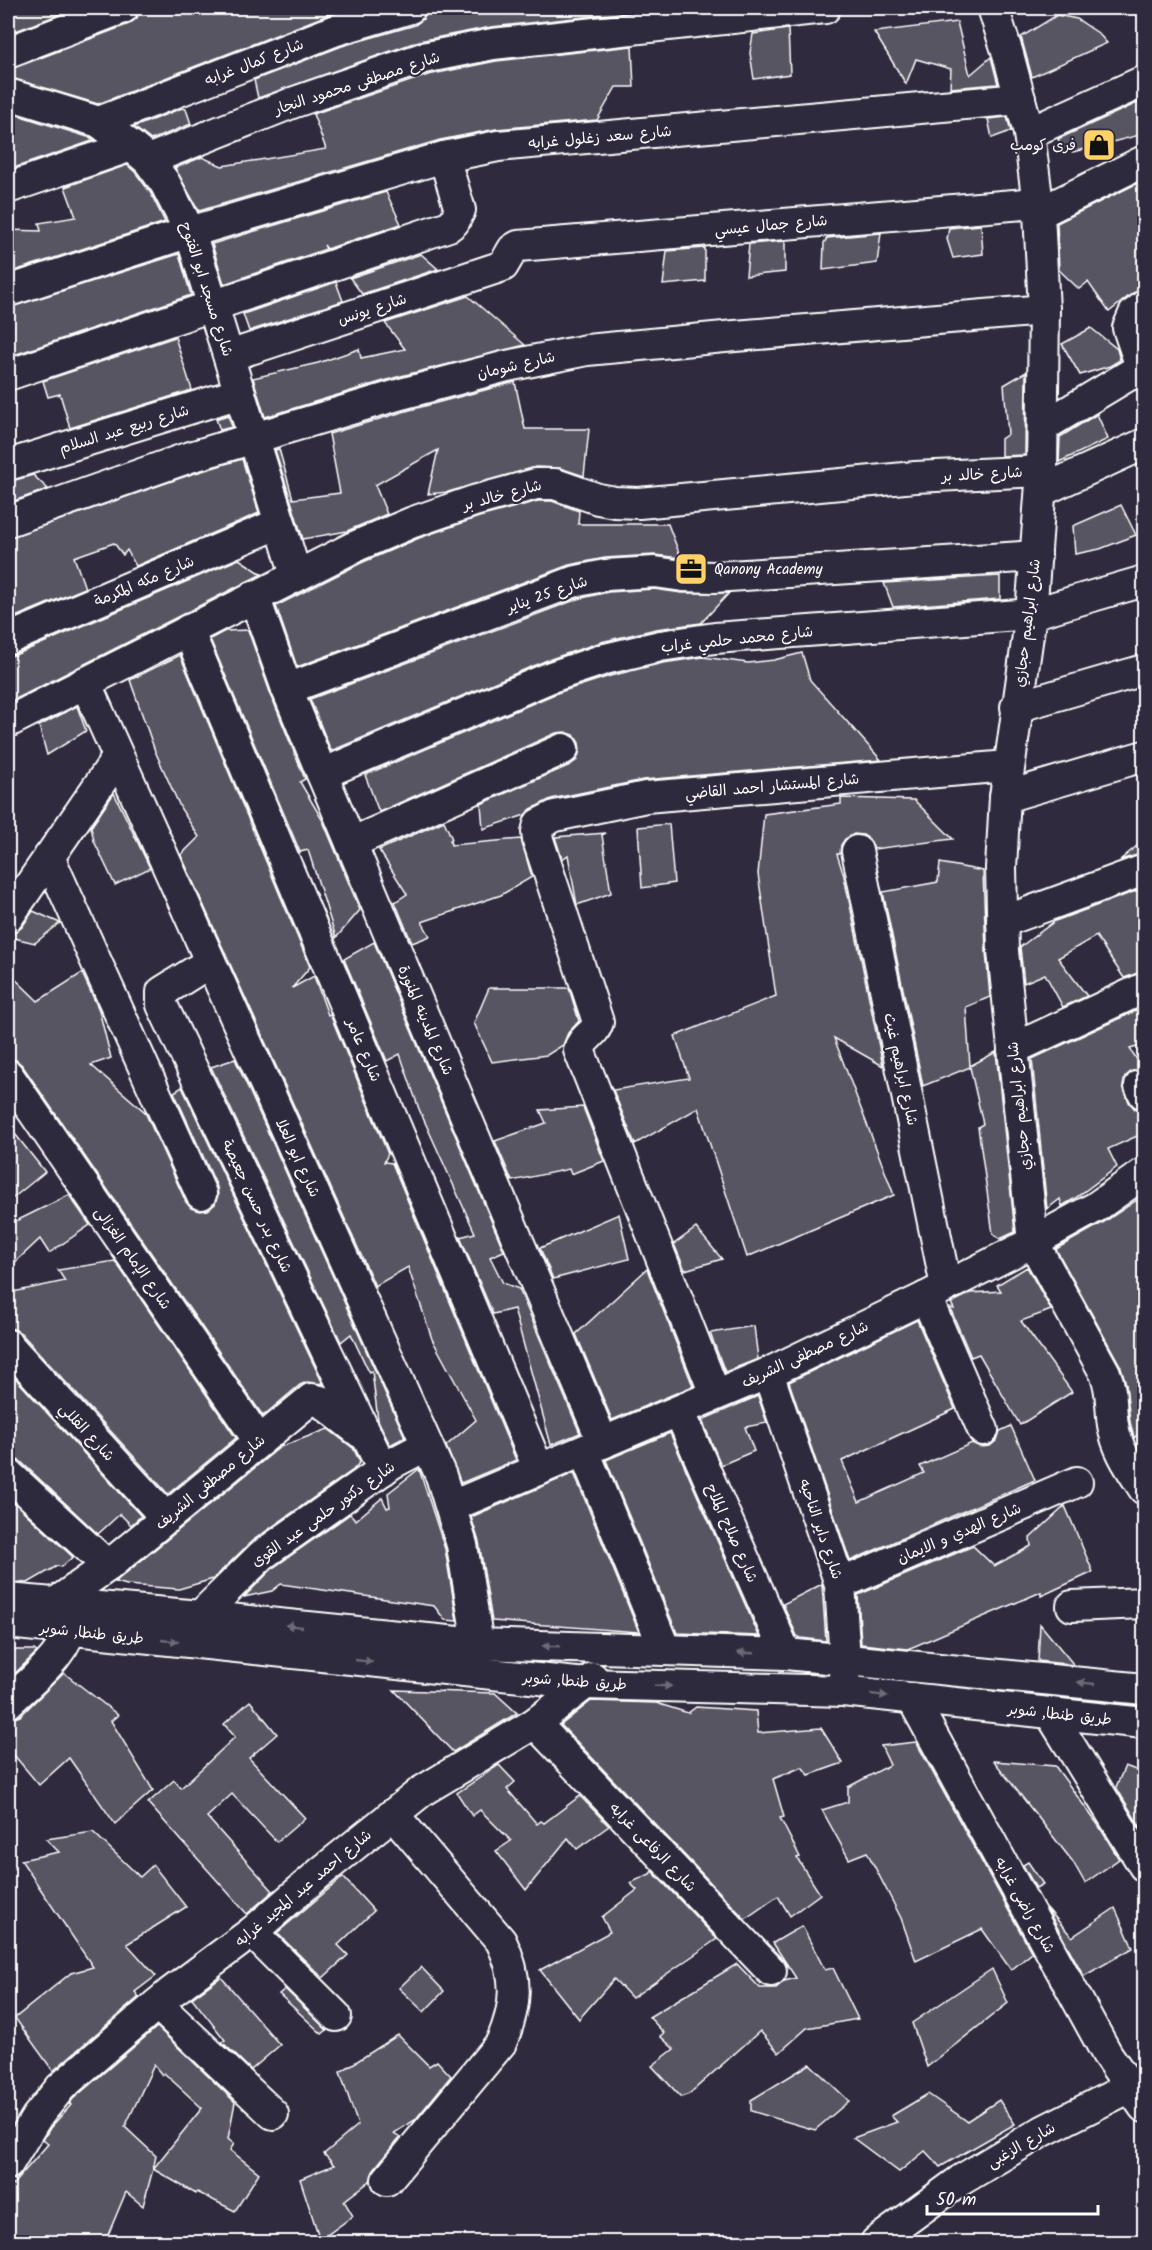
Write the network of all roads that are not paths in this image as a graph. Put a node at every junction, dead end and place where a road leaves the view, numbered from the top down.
1 (123, 8) edge
2 (410, 8) edge
3 (825, 8) edge
4 (993, 8) edge
5 (8, 52) edge
6 (1144, 81) edge
7 (8, 94) edge
8 (1020, 99) junction
9 (99, 122) junction
10 (1029, 133) junction
11 (139, 153) junction
12 (444, 157) junction
13 (1144, 161) edge
14 (8, 188) edge
15 (1038, 208) junction
16 (190, 232) junction
17 (509, 255) joint
18 (8, 291) edge
19 (213, 306) junction
20 (1044, 310) junction
21 (1137, 313) edge
22 (229, 356) junction
23 (1143, 370) edge
24 (8, 375) edge
25 (240, 393) junction
26 (1044, 426) junction
27 (254, 437) junction
28 (1144, 444) edge
29 (8, 465) edge
30 (1041, 481) junction
31 (8, 521) edge
32 (280, 523) junction
33 (1036, 556) junction
34 (296, 575) junction
35 (1144, 581) edge
36 (254, 596) junction
37 (1030, 614) junction
38 (188, 630) junction
39 (8, 639) edge
40 (1144, 670) edge
41 (85, 682) junction
42 (287, 689) junction
43 (1016, 707) junction
44 (8, 722) edge
45 (563, 749) dead end
46 (1144, 756) edge
47 (118, 757) junction
48 (1008, 766) junction
49 (322, 774) junction
50 (1005, 797) junction
51 (351, 843) junction
52 (857, 851) dead end
53 (49, 857) junction
54 (1144, 870) edge
55 (8, 917) edge
56 (1002, 922) junction
57 (210, 962) junction
58 (1144, 988) edge
59 (1013, 1049) junction
60 (8, 1075) edge
61 (1144, 1173) edge
62 (201, 1194) dead end
63 (1033, 1242) junction
64 (936, 1292) junction
65 (8, 1345) edge
66 (768, 1373) junction
67 (715, 1394) junction
68 (679, 1411) junction
69 (983, 1430) dead end
70 (366, 1437) junction
71 (260, 1441) junction
72 (427, 1446) junction
73 (594, 1447) junction
74 (1135, 1454) edge
75 (383, 1470) junction
76 (539, 1470) junction
77 (8, 1474) edge
78 (1077, 1482) dead end
79 (1144, 1489) edge
80 (452, 1506) junction
81 (166, 1518) junction
82 (108, 1566) junction
83 (840, 1584) junction
84 (1144, 1603) edge
85 (9, 1604) edge
86 (1072, 1606) dead end
87 (68, 1613) junction
88 (200, 1616) junction
89 (478, 1644) junction
90 (631, 1649) junction
91 (666, 1650) junction
92 (786, 1654) junction
93 (845, 1660) junction
94 (586, 1684) junction
95 (1144, 1689) edge
96 (843, 1691) junction
97 (912, 1698) junction
98 (8, 1703) edge
99 (1050, 1713) junction
100 (535, 1723) junction
101 (1144, 1723) edge
102 (393, 1814) junction
103 (1144, 1866) edge
104 (252, 1932) junction
105 (771, 1971) dead end
106 (157, 2004) junction
107 (336, 2016) dead end
108 (1139, 2092) edge
109 (273, 2114) dead end
110 (8, 2164) edge
111 (387, 2180) dead end
112 (876, 2242) edge

1 - 5 street
2 - 9 street, شارع كمال غرابه
3 - 11 street, شارع مصطفى محمود النجار
4 - 8 street, شارع ابراهيم حجازي
6 - 10 street
7 - 9 street, شارع مسجد ابو الفتوح
8 - 10 street, شارع ابراهيم حجازي
8 - 12 street, شارع سعد زغلول غرابه
9 - 11 street, شارع مسجد ابو الفتوح
10 - 15 street, شارع ابراهيم حجازي
11 - 14 street, شارع مصطفى محمود النجار
11 - 16 street, شارع مسجد ابو الفتوح
12 - 16 street, شارع سعد زغلول غرابه
12 - 19 street
13 - 15 street
15 - 17 street, شارع جمال عيسي
15 - 20 street, شارع ابراهيم حجازي
16 - 18 street, شارع سعد زغلول غرابه
16 - 19 street, شارع مسجد ابو الفتوح
17 - 22 street, شارع يونس
19 - 22 street, شارع مسجد ابو الفتوح
19 - 24 street
20 - 26 street, شارع ابراهيم حجازي
20 - 27 street, شارع شومان
21 - 23 street
22 - 25 street, شارع مسجد ابو الفتوح
23 - 26 street
25 - 27 street, شارع مسجد ابو الفتوح
25 - 29 street, شارع ربيع عبد السلام
26 - 30 street, شارع ابراهيم حجازي
27 - 31 street, شارع شومان
27 - 32 street, شارع مسجد ابو الفتوح
28 - 30 street
30 - 33 street, شارع ابراهيم حجازي
30 - 34 street, شارع خالد بر
32 - 34 street, شارع مسجد ابو الفتوح
32 - 39 street, شارع مكه المكرمة
33 - 37 street, شارع ابراهيم حجازي
33 - 42 street, شارع 25 يناير
34 - 36 street, شارع خالد بر
35 - 37 street, شارع محمد حلمي غراب
36 - 38 street, شارع خالد بر
36 - 42 street, شارع المدينه المنورة
37 - 43 street, شارع ابراهيم حجازي
37 - 49 street, شارع محمد حلمي غراب
38 - 41 street, شارع خالد بر
38 - 76 street, شارع عامر
40 - 43 street
41 - 44 street, شارع خالد بر
41 - 47 street, شارع ابو العلا
42 - 49 street, شارع المدينه المنورة
43 - 48 street, شارع ابراهيم حجازي
45 - 51 street
46 - 50 street
47 - 53 street
47 - 57 street, شارع ابو العلا
48 - 50 street, شارع ابراهيم حجازي
48 - 67 street, شارع المستشار احمد القاضي
49 - 51 street, شارع المدينه المنورة
50 - 56 street, شارع ابراهيم حجازي
51 - 73 street, شارع المدينه المنورة
52 - 64 street, شارع ابراهيم غيث
53 - 55 street
53 - 62 street
54 - 56 street
56 - 59 street, شارع ابراهيم حجازي
57 - 70 street, شارع بدر حسن جعيصة
57 - 72 street, شارع ابو العلا
58 - 59 street
59 - 63 street, شارع ابراهيم حجازي
60 - 71 street, شارع الإمام الغزالى
61 - 63 street, شارع مصطفى الشريف
63 - 64 street, شارع مصطفى الشريف
63 - 74 street
64 - 66 street, شارع مصطفى الشريف
64 - 69 street, شارع ابراهيم غيث
65 - 81 street, شارع القللي
66 - 67 street, شارع مصطفى الشريف
66 - 83 street, شارع داير الناحيه
67 - 68 street, شارع مصطفى الشريف
68 - 73 street, شارع مصطفى الشريف
68 - 92 street, شارع صلاح الملاح
70 - 71 street, شارع مصطفى الشريف
70 - 75 street, شارع بدر حسن جعيصة
71 - 81 street, شارع مصطفى الشريف
72 - 75 street, شارع دكتور حلمى عبد القوى
72 - 80 street, شارع ابو العلا
73 - 76 street, شارع مصطفى الشريف
73 - 91 street, شارع المدينه المنورة
74 - 79 street
75 - 88 street, شارع دكتور حلمى عبد القوى
76 - 80 street, شارع مصطفى الشريف
77 - 82 street
78 - 83 street, شارع الهدي و الايمان
80 - 89 street, شارع ابو العلا
81 - 82 street, شارع مصطفى الشريف
82 - 87 street, شارع مصطفى الشريف
83 - 93 street, شارع داير الناحيه
84 - 86 street
85 - 87 street, طريق طنطا, شوبر
87 - 88 street, طريق طنطا, شوبر
87 -> 94 street, طريق طنطا, شوبر
87 - 98 street
89 -> 88 street, طريق طنطا, شوبر
90 -> 89 street, طريق طنطا, شوبر
90 - 91 street, طريق طنطا, شوبر
90 - 94 street, شارع احمد عبد المجيد غرابه
92 -> 91 street, طريق طنطا, شوبر
92 - 93 street, طريق طنطا, شوبر
95 -> 93 street, طريق طنطا, شوبر
93 - 96 street, شارع داير الناحيه
94 -> 96 street, طريق طنطا, شوبر
94 - 100 street, شارع احمد عبد المجيد غرابه
96 -> 97 street, طريق طنطا, شوبر
97 - 99 street, طريق طنطا, شوبر
97 - 108 street, شارع راضى غرابه
99 - 101 street, طريق طنطا, شوبر
99 - 103 street
100 - 102 street, شارع احمد عبد المجيد غرابه
100 - 105 street, شارع الرفاعى غرابه
102 - 104 street, شارع احمد عبد المجيد غرابه
102 - 111 street
104 - 106 street, شارع احمد عبد المجيد غرابه
104 - 107 street
106 - 109 street
106 - 110 street, شارع احمد عبد المجيد غرابه
108 - 112 street, شارع الزغبى

